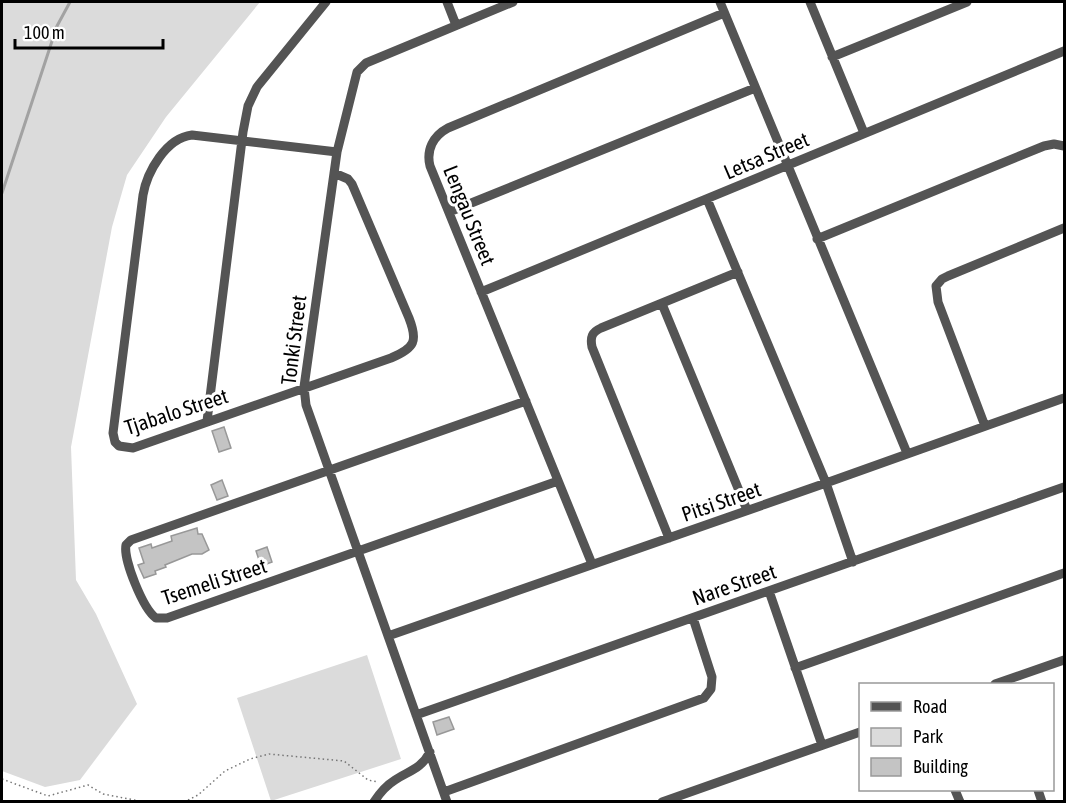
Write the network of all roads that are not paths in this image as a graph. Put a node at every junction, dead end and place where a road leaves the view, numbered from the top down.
1 (326, 2) edge
2 (447, 2) edge
3 (513, 2) edge
4 (720, 2) edge
5 (810, 2) edge
6 (966, 2) edge
7 (724, 13) junction
8 (456, 25) junction
9 (1065, 51) edge
10 (832, 57) junction
11 (755, 88) junction
12 (864, 133) junction
13 (242, 141) junction
14 (1065, 146) edge
15 (337, 152) junction
16 (786, 165) junction
17 (334, 173) junction
18 (707, 199) junction
19 (449, 212) junction
20 (1065, 228) edge
21 (817, 239) junction
22 (738, 272) junction
23 (482, 292) junction
24 (662, 304) junction
25 (304, 387) junction
26 (1065, 398) edge
27 (526, 401) junction
28 (207, 421) junction
29 (985, 426) junction
30 (907, 453) junction
31 (329, 470) junction
32 (558, 481) junction
33 (826, 483) junction
34 (1065, 487) edge
35 (747, 510) junction
36 (669, 538) junction
37 (358, 551) junction
38 (853, 562) junction
39 (592, 564) junction
40 (1065, 573) edge
41 (769, 591) junction
42 (693, 618) junction
43 (388, 636) junction
44 (1065, 660) edge
45 (795, 668) junction
46 (1001, 683) edge
47 (416, 715) junction
48 (859, 733) edge
49 (822, 745) junction
50 (430, 752) junction
51 (446, 797) edge
52 (374, 801) edge
53 (662, 801) edge

1 - 13 street
2 - 8 street
3 - 8 street, Tonki Street
4 - 7 street
5 - 10 street
6 - 10 street
7 - 11 street
7 - 19 street, Lengau Street
8 - 15 street, Tonki Street
9 - 12 street, Letsa Street
10 - 12 street
11 - 16 street
11 - 19 street
12 - 16 street, Letsa Street
13 - 15 street, Tjabalo Street
13 - 28 street
13 - 28 street, Tjabalo Street
14 - 21 street
15 - 17 street, Tonki Street
16 - 18 street, Letsa Street
16 - 21 street
17 - 25 street, Tonki Street
17 - 25 street, Tjabalo Street
18 - 22 street
18 - 23 street, Letsa Street
19 - 23 street, Lengau Street
20 - 29 street
21 - 30 street
22 - 24 street
22 - 33 street
23 - 27 street, Lengau Street
24 - 35 street
24 - 36 street
25 - 28 street, Tjabalo Street
25 - 31 street, Tonki Street
26 - 29 street, Pitsi Street
27 - 31 street, Tsemeli Street
27 - 32 street, Lengau Street
29 - 30 street, Pitsi Street
30 - 33 street, Pitsi Street
31 - 37 street, Tonki Street
31 - 37 street, Tsemeli Street
32 - 37 street, Tsemeli Street
32 - 39 street, Lengau Street
33 - 35 street, Pitsi Street
33 - 38 street
34 - 38 street, Nare Street
35 - 36 street, Pitsi Street
36 - 39 street, Pitsi Street
37 - 43 street, Tonki Street
38 - 41 street, Nare Street
39 - 43 street, Pitsi Street
40 - 45 street
41 - 42 street, Nare Street
41 - 45 street
42 - 47 street, Nare Street
42 - 51 street
43 - 47 street, Tonki Street
44 - 46 street
45 - 49 street
47 - 50 street, Tonki Street
48 - 49 street
49 - 53 street
50 - 51 street, Tonki Street
50 - 52 street

